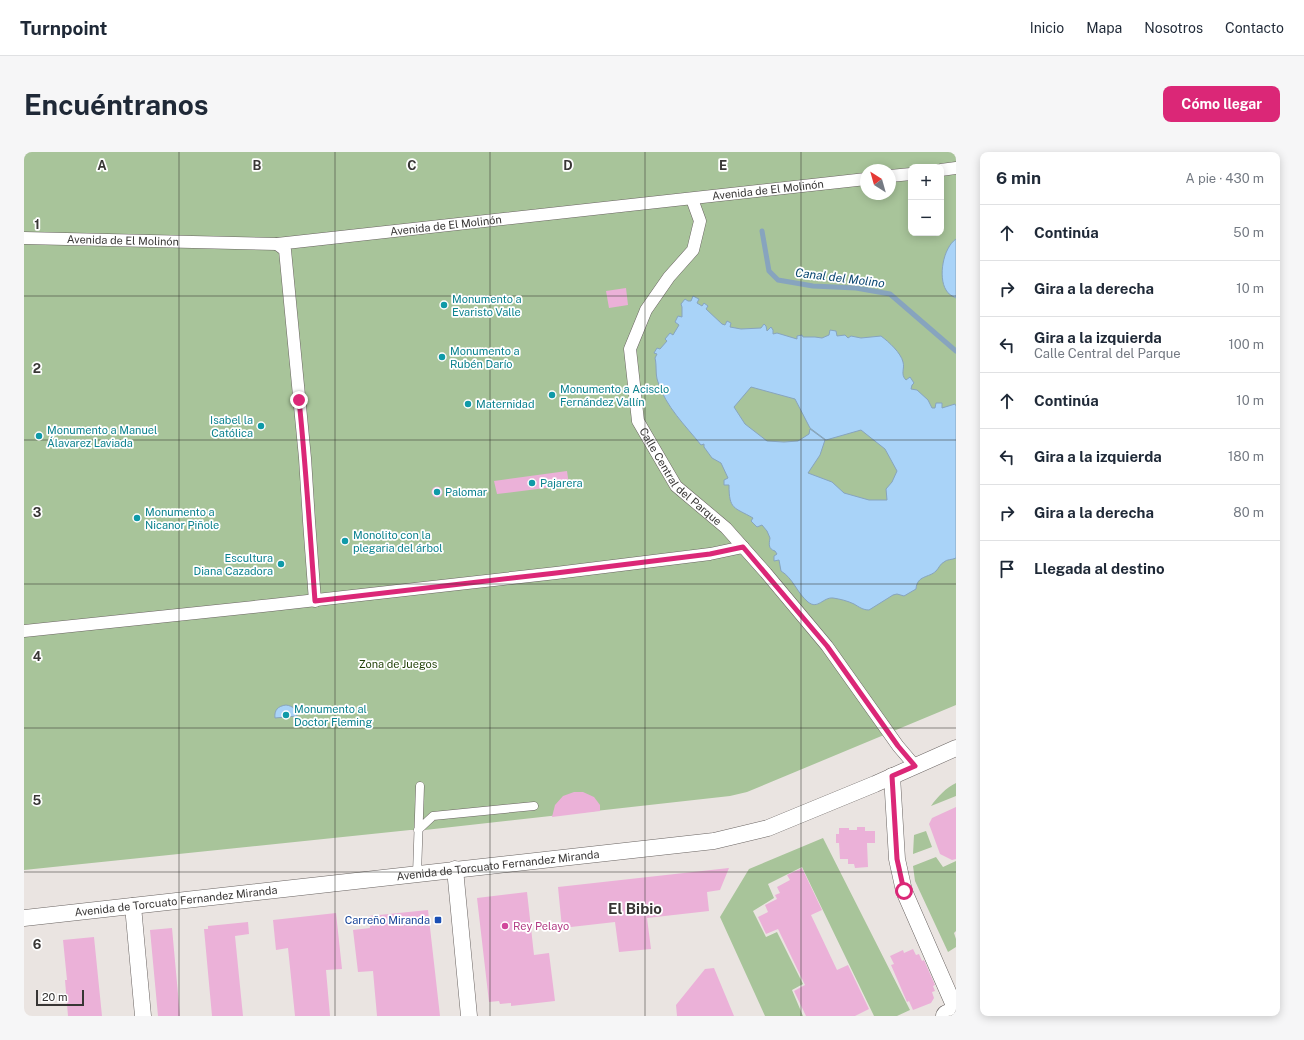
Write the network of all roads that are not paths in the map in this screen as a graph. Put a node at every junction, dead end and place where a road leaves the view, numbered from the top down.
1 (956, 168) edge
2 (944, 170) edge
3 (908, 174) edge
4 (896, 175) edge
5 (860, 180) edge
6 (692, 199) junction
7 (24, 238) edge
8 (277, 244) junction
9 (743, 547) junction
10 (315, 601) junction
11 (24, 631) edge
12 (956, 748) edge
13 (915, 766) junction
14 (892, 776) junction
15 (420, 786) dead end
16 (534, 806) dead end
17 (418, 830) junction
18 (455, 869) junction
19 (417, 874) junction
20 (133, 906) junction
21 (24, 918) edge
22 (956, 1011) edge
23 (142, 1016) edge
24 (469, 1016) edge
25 (947, 1016) edge

1 - 2 street
3 - 4 street
5 - 6 street, Avenida de El Molinón
6 - 8 street, Avenida de El Molinón
6 - 9 street, Calle Central del Parque
7 - 8 street, Avenida de El Molinón
8 - 10 street
9 - 10 street
9 - 13 street, Calle Central del Parque
10 - 11 street
12 - 13 street, Avenida de Torcuato Fernandez Miranda
13 - 14 street, Avenida de Torcuato Fernandez Miranda
14 - 18 street, Avenida de Torcuato Fernandez Miranda
14 - 22 street
15 - 17 lane
16 - 17 lane
17 - 19 lane
18 - 19 street, Avenida de Torcuato Fernandez Miranda
18 - 24 street
19 - 20 street, Avenida de Torcuato Fernandez Miranda
20 - 21 street, Avenida de Torcuato Fernandez Miranda
20 - 23 street
22 - 25 main road

